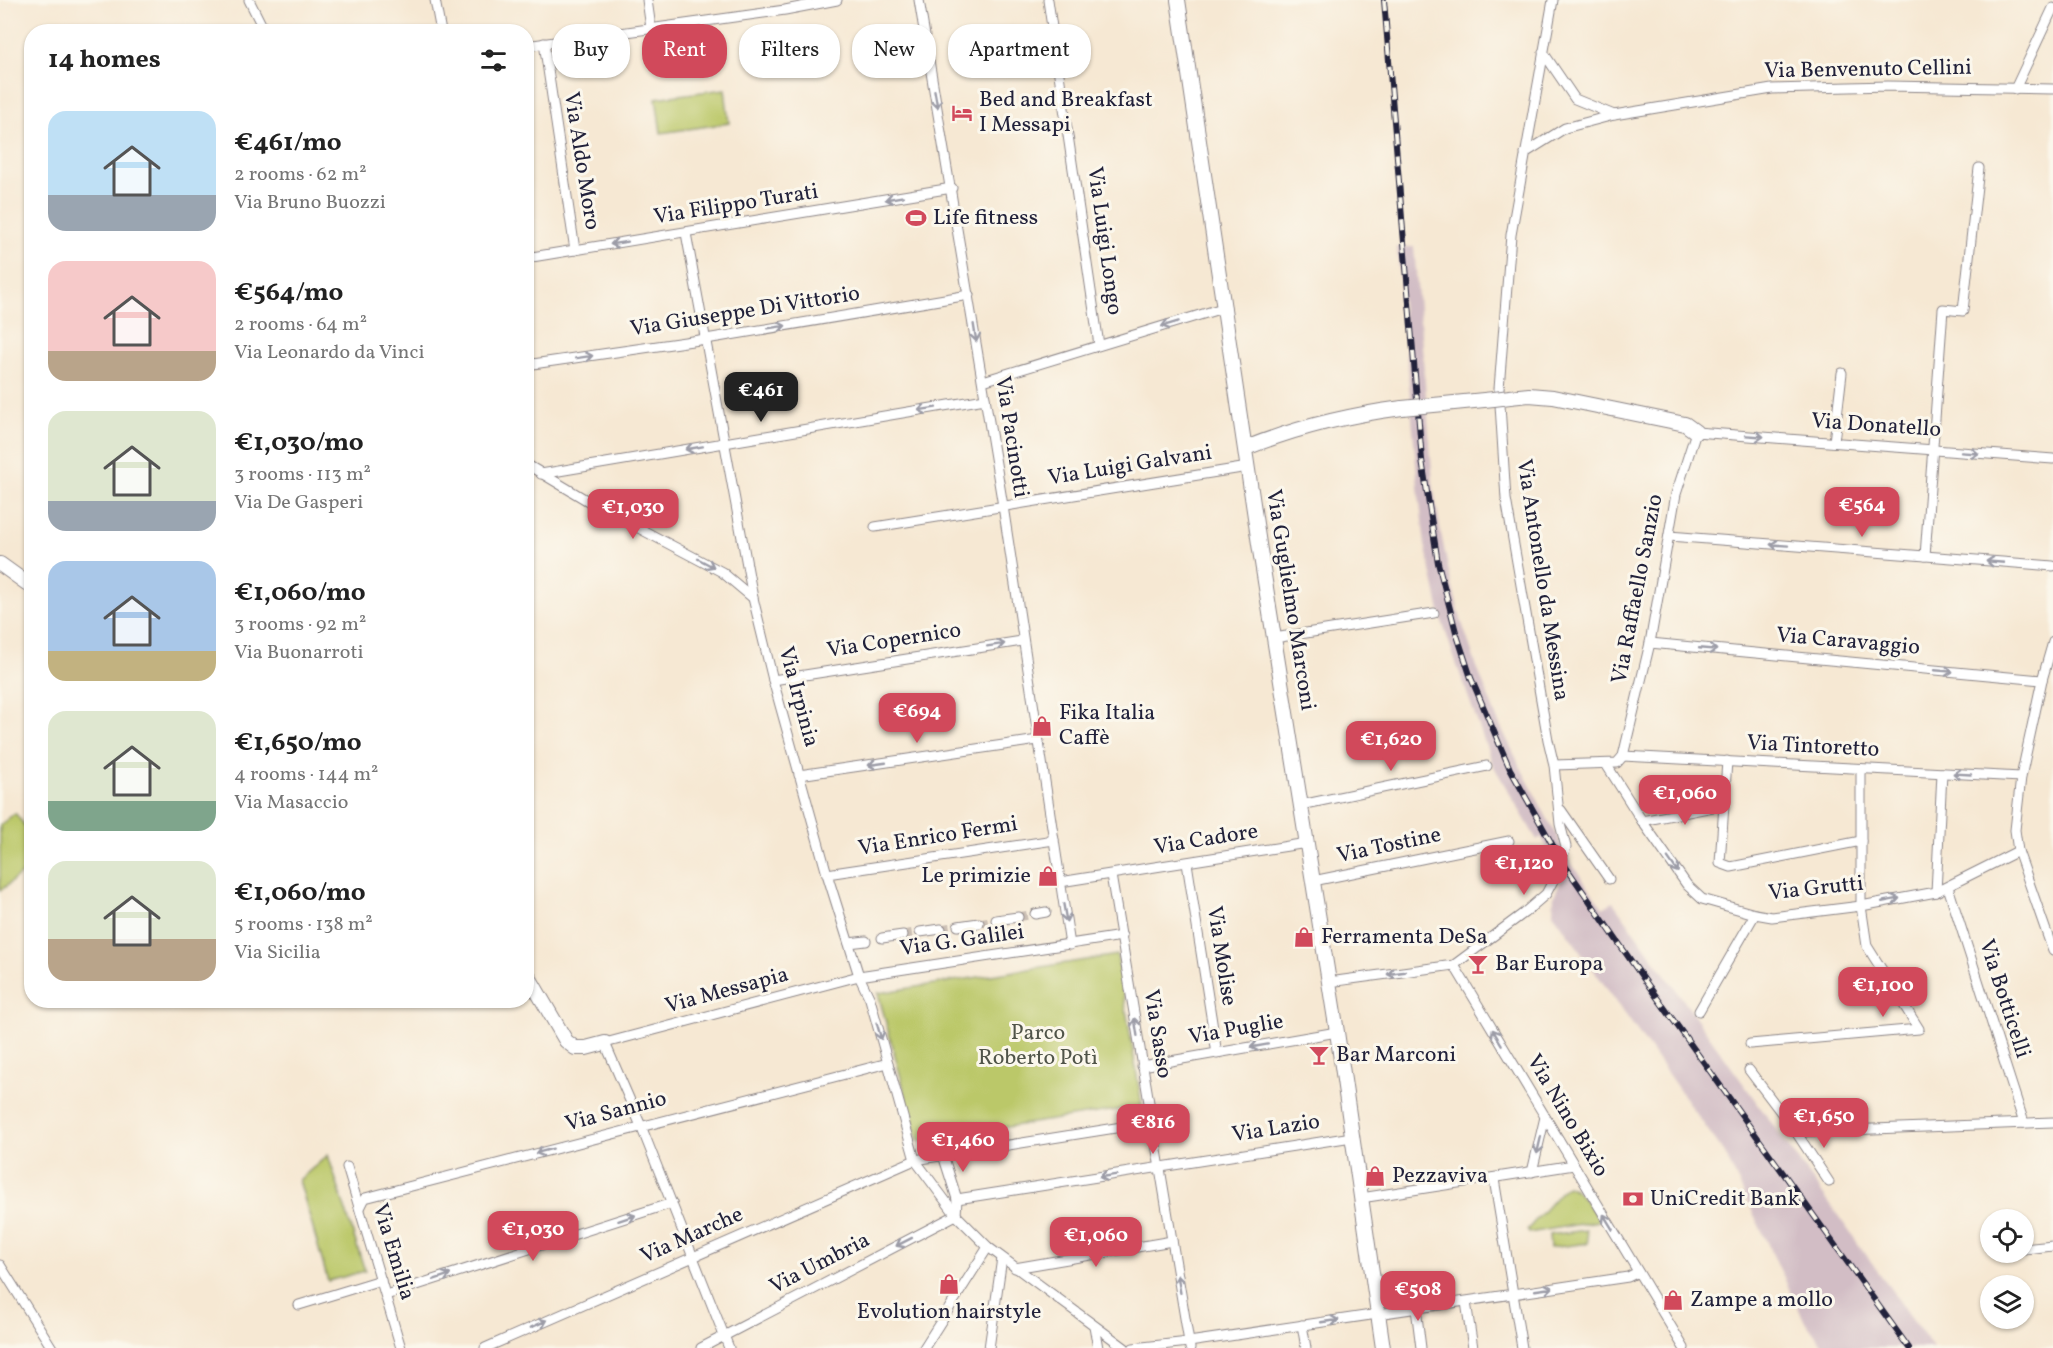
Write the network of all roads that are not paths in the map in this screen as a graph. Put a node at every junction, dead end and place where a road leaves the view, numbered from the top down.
1 (249, 0) edge
2 (435, 0) edge
3 (647, 0) edge
4 (837, 0) edge
5 (919, 0) edge
6 (1048, 0) edge
7 (1178, 0) edge
8 (1553, 0) edge
9 (2053, 8) edge
10 (261, 24) edge
11 (440, 24) edge
12 (650, 24) edge
13 (681, 24) edge
14 (642, 29) edge
15 (544, 43) junction
16 (534, 45) edge
17 (1543, 52) junction
18 (2015, 89) junction
19 (2053, 89) edge
20 (1614, 115) junction
21 (1526, 153) junction
22 (1979, 168) dead end
23 (952, 188) junction
24 (686, 233) junction
25 (575, 250) junction
26 (534, 257) edge
27 (969, 295) junction
28 (1226, 308) junction
29 (706, 339) junction
30 (1100, 345) junction
31 (534, 364) edge
32 (1842, 373) dead end
33 (982, 381) junction
34 (985, 399) junction
35 (1696, 432) junction
36 (725, 442) junction
37 (1834, 442) junction
38 (1246, 448) junction
39 (1934, 450) junction
40 (2053, 459) edge
41 (1248, 468) junction
42 (534, 469) edge
43 (541, 474) junction
44 (1003, 506) junction
45 (875, 527) dead end
46 (1669, 536) junction
47 (1925, 556) junction
48 (0, 564) edge
49 (2053, 566) edge
50 (24, 581) edge
51 (753, 598) junction
52 (1434, 613) dead end
53 (1274, 638) junction
54 (1023, 641) junction
55 (2053, 642) edge
56 (1650, 643) junction
57 (772, 680) junction
58 (2042, 680) junction
59 (1038, 740) junction
60 (1623, 756) junction
61 (1727, 761) junction
62 (1606, 764) junction
63 (1554, 765) junction
64 (1487, 766) dead end
65 (1861, 769) junction
66 (1942, 773) junction
67 (799, 775) junction
68 (2021, 777) junction
69 (1301, 805) junction
70 (1723, 805) junction
71 (1559, 808) junction
72 (1642, 821) junction
73 (1054, 840) junction
74 (1509, 841) dead end
75 (1861, 841) junction
76 (1307, 843) junction
77 (2018, 851) junction
78 (1187, 863) junction
79 (827, 874) junction
80 (1111, 875) junction
81 (1609, 879) dead end
82 (1313, 881) junction
83 (1060, 882) junction
84 (1948, 887) junction
85 (1936, 892) junction
86 (1861, 906) junction
87 (1046, 912) dead end
88 (1035, 914) tunnel mouth
89 (1755, 914) junction
90 (1018, 917) tunnel mouth
91 (996, 920) tunnel mouth
92 (979, 923) tunnel mouth
93 (958, 926) tunnel mouth
94 (941, 929) tunnel mouth
95 (920, 932) tunnel mouth
96 (903, 935) tunnel mouth
97 (1122, 936) junction
98 (882, 938) dead end
99 (866, 941) dead end
100 (849, 944) junction
101 (1070, 945) junction
102 (2053, 951) edge
103 (1454, 965) junction
104 (859, 976) junction
105 (1329, 982) junction
106 (534, 986) edge
107 (1699, 1011) dead end
108 (1337, 1032) junction
109 (605, 1043) junction
110 (1750, 1044) dead end
111 (1217, 1054) junction
112 (888, 1063) junction
113 (1142, 1066) junction
114 (1749, 1070) dead end
115 (1545, 1117) junction
116 (1153, 1122) junction
117 (2053, 1122) edge
118 (2024, 1123) junction
119 (641, 1126) junction
120 (1796, 1132) junction
121 (1352, 1137) junction
122 (943, 1155) junction
123 (915, 1160) junction
124 (1574, 1166) junction
125 (347, 1167) dead end
126 (1160, 1167) junction
127 (1532, 1172) junction
128 (1494, 1179) junction
129 (1829, 1182) dead end
130 (1361, 1198) junction
131 (957, 1200) junction
132 (672, 1203) junction
133 (360, 1208) junction
134 (956, 1215) junction
135 (1172, 1241) junction
136 (2053, 1246) edge
137 (988, 1247) junction
138 (2034, 1248) edge
139 (692, 1257) junction
140 (1002, 1258) junction
141 (0, 1265) edge
142 (1015, 1268) junction
143 (1638, 1272) junction
144 (381, 1280) junction
145 (1513, 1294) junction
146 (386, 1295) junction
147 (1466, 1302) junction
148 (299, 1305) dead end
149 (1416, 1308) junction
150 (1378, 1314) junction
151 (1302, 1325) junction
152 (1094, 1326) junction
153 (724, 1336) junction
154 (1189, 1345) edge
155 (52, 1348) edge
156 (401, 1348) edge
157 (486, 1348) edge
158 (701, 1348) edge
159 (729, 1348) edge
160 (924, 1348) edge
161 (989, 1348) edge
162 (1098, 1348) edge
163 (1125, 1348) edge
164 (1133, 1348) edge
165 (1306, 1348) edge
166 (1383, 1348) edge
167 (1421, 1348) edge
168 (1473, 1348) edge
169 (1522, 1348) edge
170 (1684, 1348) edge

1 - 10 street
2 - 11 street
3 - 12 street
4 - 13 street
5 -> 23 street, Via Pacinotti
6 - 30 street, Via Luigi Longo
7 - 28 main road, Via Guglielmo Marconi
8 - 17 street, Via Antonello da Messina
9 - 18 street
14 - 15 street
15 - 16 street
15 - 25 street, Via Aldo Moro
17 - 20 street
17 - 21 street, Via Antonello da Messina
18 - 19 street, Via Benvenuto Cellini
18 - 20 street, Via Benvenuto Cellini
20 - 21 street, Via Benvenuto Cellini
21 - 63 street, Via Antonello da Messina
22 - 39 street
23 -> 24 street, Via Filippo Turati
23 - 27 street, Via Pacinotti
24 -> 25 street, Via Filippo Turati
24 - 29 street, Via Irpinia
25 - 26 street, Via Filippo Turati
29 -> 27 street, Via Giuseppe Di Vittorio
27 -> 33 street, Via Pacinotti
28 -> 30 street
28 - 38 main road, Via Guglielmo Marconi
31 -> 29 street, Via Giuseppe Di Vittorio
29 - 36 street, Via Irpinia
30 - 33 street
32 - 37 street
33 - 34 street, Via Pacinotti
34 -> 36 street
34 - 44 street, Via Pacinotti
35 -> 37 street, Via Donatello
35 - 38 main road, bridge
35 - 46 street, Via Raffaello Sanzio
36 -> 43 street
36 - 51 street, Via Irpinia
37 - 39 street, Via Donatello
38 - 41 main road, Via Guglielmo Marconi
39 -> 40 street, Via Donatello
39 - 47 street
41 - 44 street, Via Luigi Galvani
41 - 53 main road, Via Guglielmo Marconi
42 - 43 street
43 -> 51 street
44 - 45 street, Via Luigi Galvani
44 - 54 street, Via Pacinotti
47 -> 46 street
46 - 56 street, Via Raffaello Sanzio
49 -> 47 street
48 - 50 main road
51 - 57 street, Via Irpinia
52 - 53 street
53 - 69 main road, Via Guglielmo Marconi
57 -> 54 street, Via Copernico
54 - 59 street, Via Pacinotti
55 - 58 street
56 -> 58 street, Via Caravaggio
56 - 60 street, Via Raffaello Sanzio
57 - 67 street, Via Irpinia
58 - 68 street
59 -> 67 street
59 - 73 street, Via Pacinotti
60 - 61 street, Via Tintoretto
60 - 62 street, Via Tintoretto
61 - 65 street, Via Tintoretto
61 - 70 street
62 - 63 street
62 - 72 street, Via Grutti
63 - 71 street, Via Antonello da Messina
64 - 69 street
65 - 66 street, Via Tintoretto
65 - 75 street
68 -> 66 street, Via Tintoretto
66 - 85 street
67 - 79 street, Via Irpinia
68 - 77 street
69 - 76 main road, Via Guglielmo Marconi
70 - 72 street
70 - 75 street
71 - 81 street
71 - 103 street, Via Antonello da Messina
72 -> 89 street, Via Grutti
73 - 79 street, Via Enrico Fermi
73 - 83 street, Via Pacinotti
74 - 82 street, Via Tostine
75 - 86 street
76 - 78 street, Via Cadore
76 - 82 main road, Via Guglielmo Marconi
77 - 84 street, Via Grutti
77 - 102 street
78 - 80 street, Via Cadore
78 - 111 street, Via Molise
79 - 100 street, Via Irpinia
80 - 83 street, Via Cadore
80 - 97 street, Via Sasso
82 - 105 main road, Via Guglielmo Marconi
83 -> 101 street, Via Pacinotti
84 - 85 street, Via Grutti
84 - 118 street, Via Botticelli
86 -> 85 street, Via Grutti
86 - 89 street, Via Grutti
86 - 110 street
87 - 88 street
89 - 107 street
90 - 91 street
92 - 93 street
94 - 95 street
96 - 98 street
97 - 101 street, Via G. Galilei
113 -> 97 street, Via Sasso
99 - 100 street
100 - 104 street, Via Irpinia
101 - 104 street, Via G. Galilei
103 -> 105 street
115 -> 103 street, Via Nino Bixio
104 - 109 street, Via Messapia
104 -> 112 street, Via Irpinia
105 - 108 main road, Via Guglielmo Marconi
106 - 109 main road
108 -> 111 street, Via Puglie
108 - 121 main road, Via Guglielmo Marconi
109 - 119 street
111 - 113 street, Via Puglie
112 - 119 street, Via Sannio
112 - 123 street, Via Irpinia
113 - 116 street, Via Sasso
114 - 120 street
115 - 124 street, Via Nino Bixio
115 -> 127 street
116 - 122 street, Via Marche
116 - 126 street, Via Sasso
117 - 118 street
118 - 120 street
119 - 132 street
119 -> 133 street, Via Sannio
120 - 129 street
121 - 126 street, Via Lazio
121 - 130 main road, Via Guglielmo Marconi
122 - 123 street, Via Marche
122 - 131 street
123 - 134 street
123 - 139 street, Via Marche
124 - 127 street
143 -> 124 street, Via Nino Bixio
125 - 133 street, Via Emilia
126 -> 131 street, Via Lazio
126 - 135 street, Via Sasso
127 - 128 street
128 - 130 street
128 - 145 street
130 - 150 main road, Via Guglielmo Marconi
131 - 134 street
132 - 139 street
146 -> 132 street
133 - 144 street, Via Emilia
134 - 137 street
134 -> 153 street, Via Umbria
135 - 142 street
154 -> 135 street, Via Sasso
136 - 138 street
137 - 140 street
137 - 160 street
139 - 153 street
157 -> 139 street, Via Marche
140 - 142 street
140 - 161 street
141 - 155 street
142 - 152 street
145 -> 143 street
143 - 170 street, Via Nino Bixio
144 - 146 street, Via Emilia
144 - 148 street
145 - 147 street
145 - 169 street
146 - 156 street, Via Emilia
147 - 149 street
147 - 168 street
149 - 150 street
149 - 167 street
151 -> 150 street
150 - 166 main road, Via Guglielmo Marconi
151 - 154 street
151 - 165 street
152 - 162 street
152 - 163 street
153 - 158 street, Via Umbria
153 - 159 street
154 - 164 street

